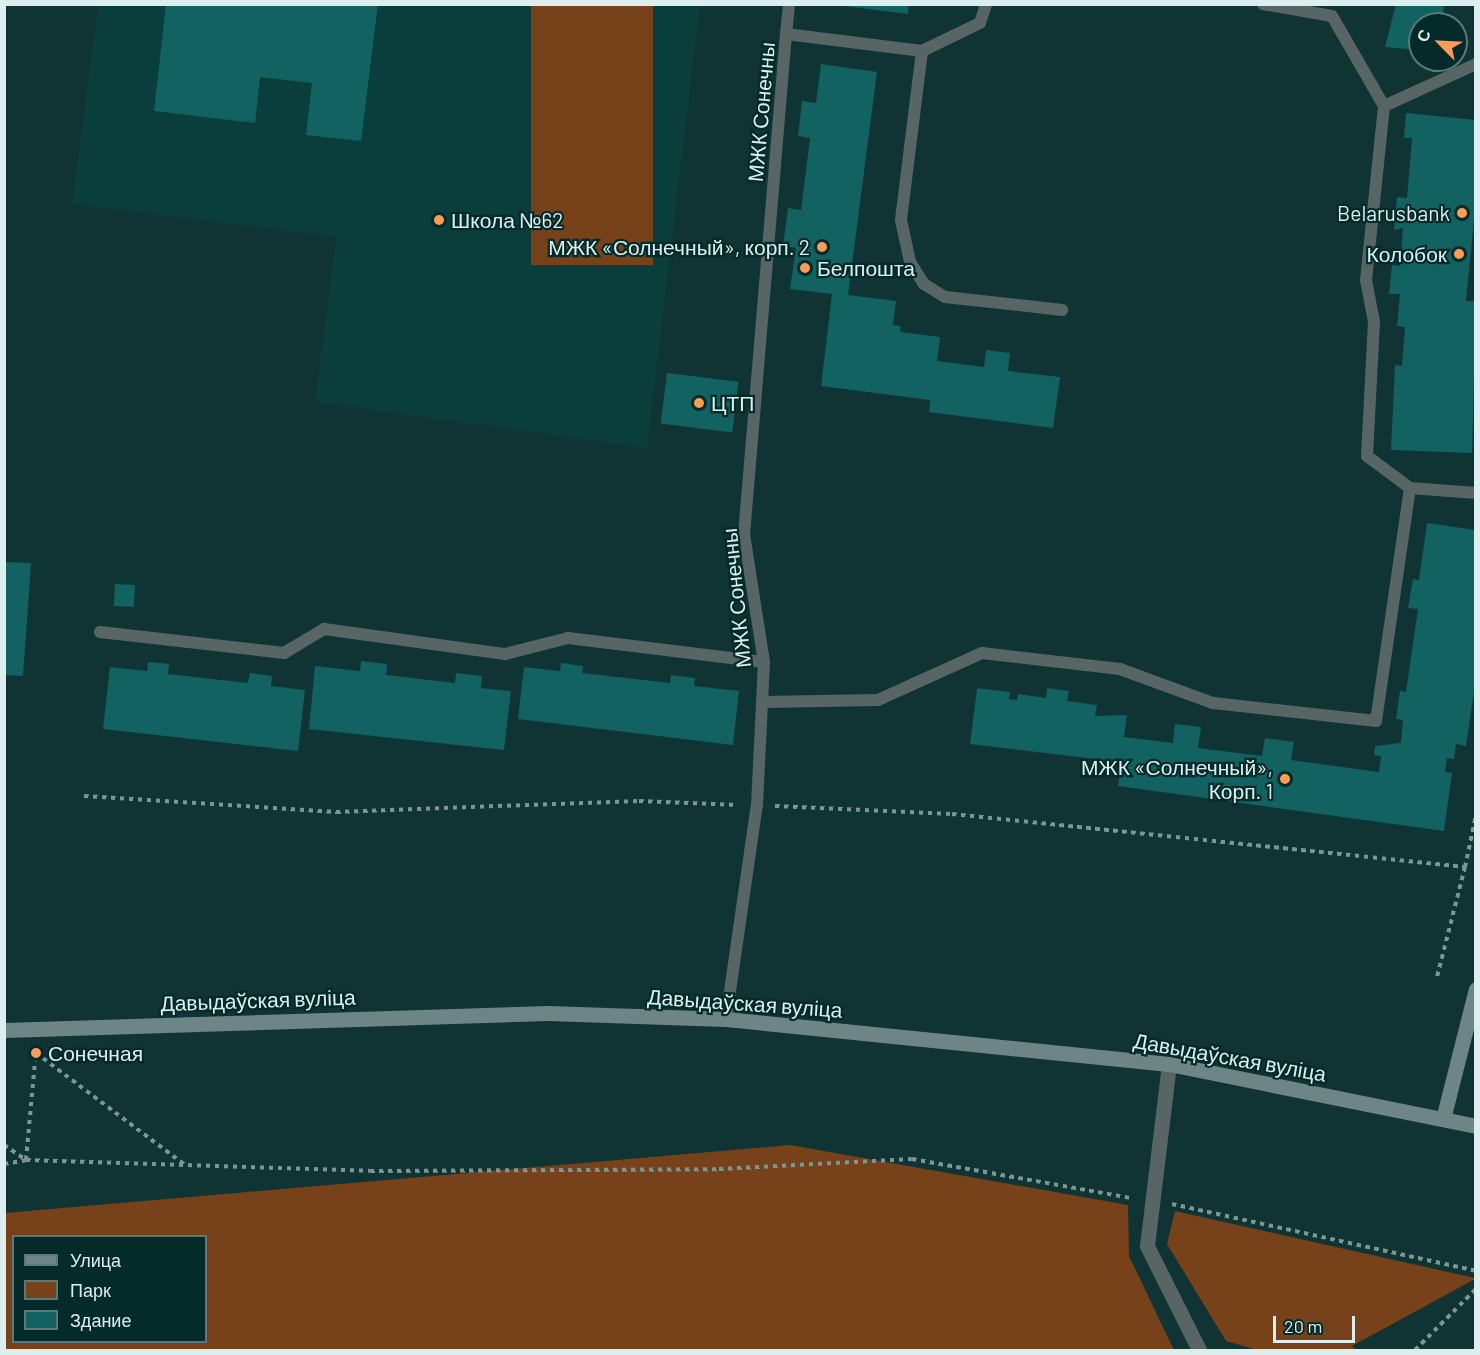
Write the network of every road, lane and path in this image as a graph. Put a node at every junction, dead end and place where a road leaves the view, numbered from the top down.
1 (789, 4) edge
2 (986, 4) edge
3 (1263, 4) edge
4 (786, 34) junction
5 (922, 51) junction
6 (1476, 63) edge
7 (1384, 106) junction
8 (1062, 310) dead end
9 (1410, 488) junction
10 (1476, 493) edge
11 (100, 632) dead end
12 (764, 662) junction
13 (764, 702) junction
14 (84, 796) dead end
15 (757, 805) junction
16 (1476, 815) edge
17 (1465, 867) junction
18 (1437, 977) dead end
19 (1476, 989) edge
20 (726, 1019) junction
21 (4, 1030) edge
22 (1169, 1064) junction
23 (1443, 1119) junction
24 (1476, 1126) edge
25 (4, 1145) edge
26 (26, 1160) junction
27 (4, 1164) edge
28 (184, 1164) junction
29 (1152, 1201) junction
30 (1476, 1271) edge
31 (1476, 1289) edge
32 (1199, 1350) edge
33 (1415, 1350) edge

1 - 4 lane
2 - 5 lane
3 - 7 lane
4 - 5 lane, МЖК Сонечны
4 - 12 lane, МЖК Сонечны
5 - 8 lane
6 - 7 lane
7 - 9 lane
9 - 10 lane
9 - 13 lane
11 - 12 lane
12 - 13 lane, МЖК Сонечны
13 - 15 lane, МЖК Сонечны
14 - 15 path
15 - 17 path
15 - 20 lane, МЖК Сонечны
16 - 17 path
17 - 18 path
19 - 23 street
20 - 21 street, Давыдаўская вуліца
20 - 22 street, Давыдаўская вуліца
22 - 23 street, Давыдаўская вуліца
22 - 29 street
23 - 24 street, Давыдаўская вуліца
25 - 26 path
26 - 27 path
26 - 28 path
26 - 28 path
28 - 29 path
29 - 30 path
29 - 32 street
31 - 33 path

